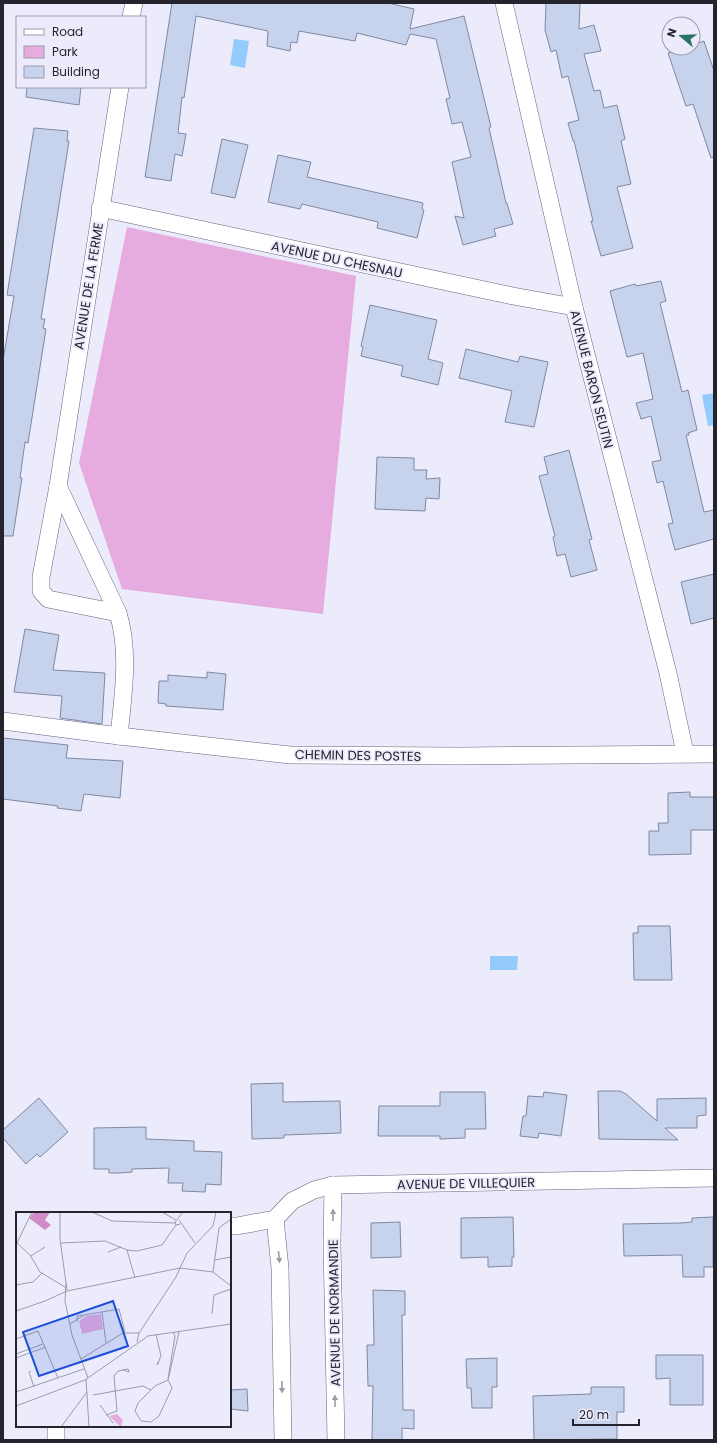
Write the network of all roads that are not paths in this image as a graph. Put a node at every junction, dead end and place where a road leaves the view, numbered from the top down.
1 (134, 3) edge
2 (504, 3) edge
3 (132, 16) edge
4 (120, 88) edge
5 (100, 208) junction
6 (574, 307) junction
7 (58, 486) junction
8 (118, 613) junction
9 (3, 721) edge
10 (119, 736) junction
11 (685, 753) junction
12 (714, 754) edge
13 (714, 1178) edge
14 (333, 1185) junction
15 (275, 1219) junction
16 (231, 1226) edge
17 (56, 1427) edge
18 (56, 1440) edge
19 (283, 1440) edge
20 (336, 1440) edge

1 - 3 street
2 - 6 street, AVENUE BARON SEUTIN
4 - 5 street, AVENUE DE LA FERME
5 - 6 street, AVENUE DU CHESNAU
5 - 7 street, AVENUE DE LA FERME
6 - 11 street, AVENUE BARON SEUTIN
7 - 8 street
7 - 8 street, AVENUE DE LA FERME
8 - 10 street
9 - 10 street, CHEMIN DES POSTES
10 - 11 street, CHEMIN DES POSTES
11 - 12 street, CHEMIN DES POSTES
13 - 14 street, AVENUE DE VILLEQUIER
14 - 15 street, AVENUE DE VILLEQUIER
20 -> 14 street, AVENUE DE NORMANDIE
15 - 16 street
15 -> 19 street
17 - 18 street

